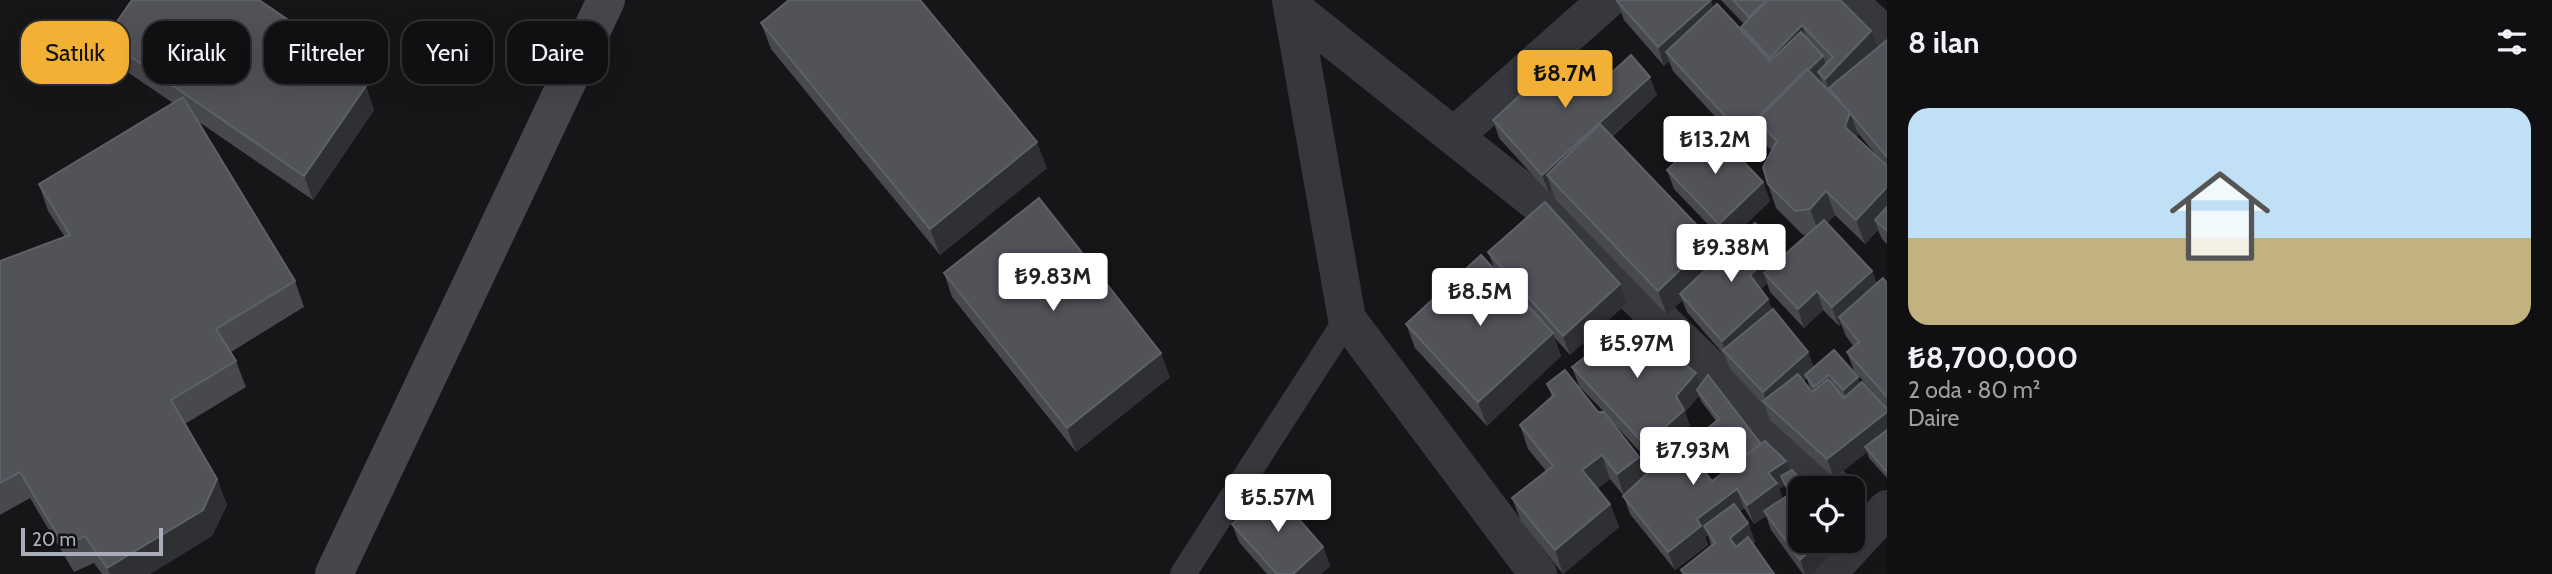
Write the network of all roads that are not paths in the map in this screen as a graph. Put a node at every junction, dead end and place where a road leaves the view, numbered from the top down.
1 (606, 0) edge
2 (1607, 0) edge
3 (1847, 0) edge
4 (1292, 5) edge
5 (1887, 37) edge
6 (1454, 136) junction
7 (1347, 319) junction
8 (1822, 476) edge
9 (1875, 520) edge
10 (334, 574) edge
11 (1183, 574) edge
12 (1538, 574) edge
13 (1827, 574) edge

1 - 10 street
2 - 6 street
3 - 5 street
4 - 6 street
4 - 7 street
6 - 8 street
7 - 11 lane
7 - 12 street
9 - 13 street

